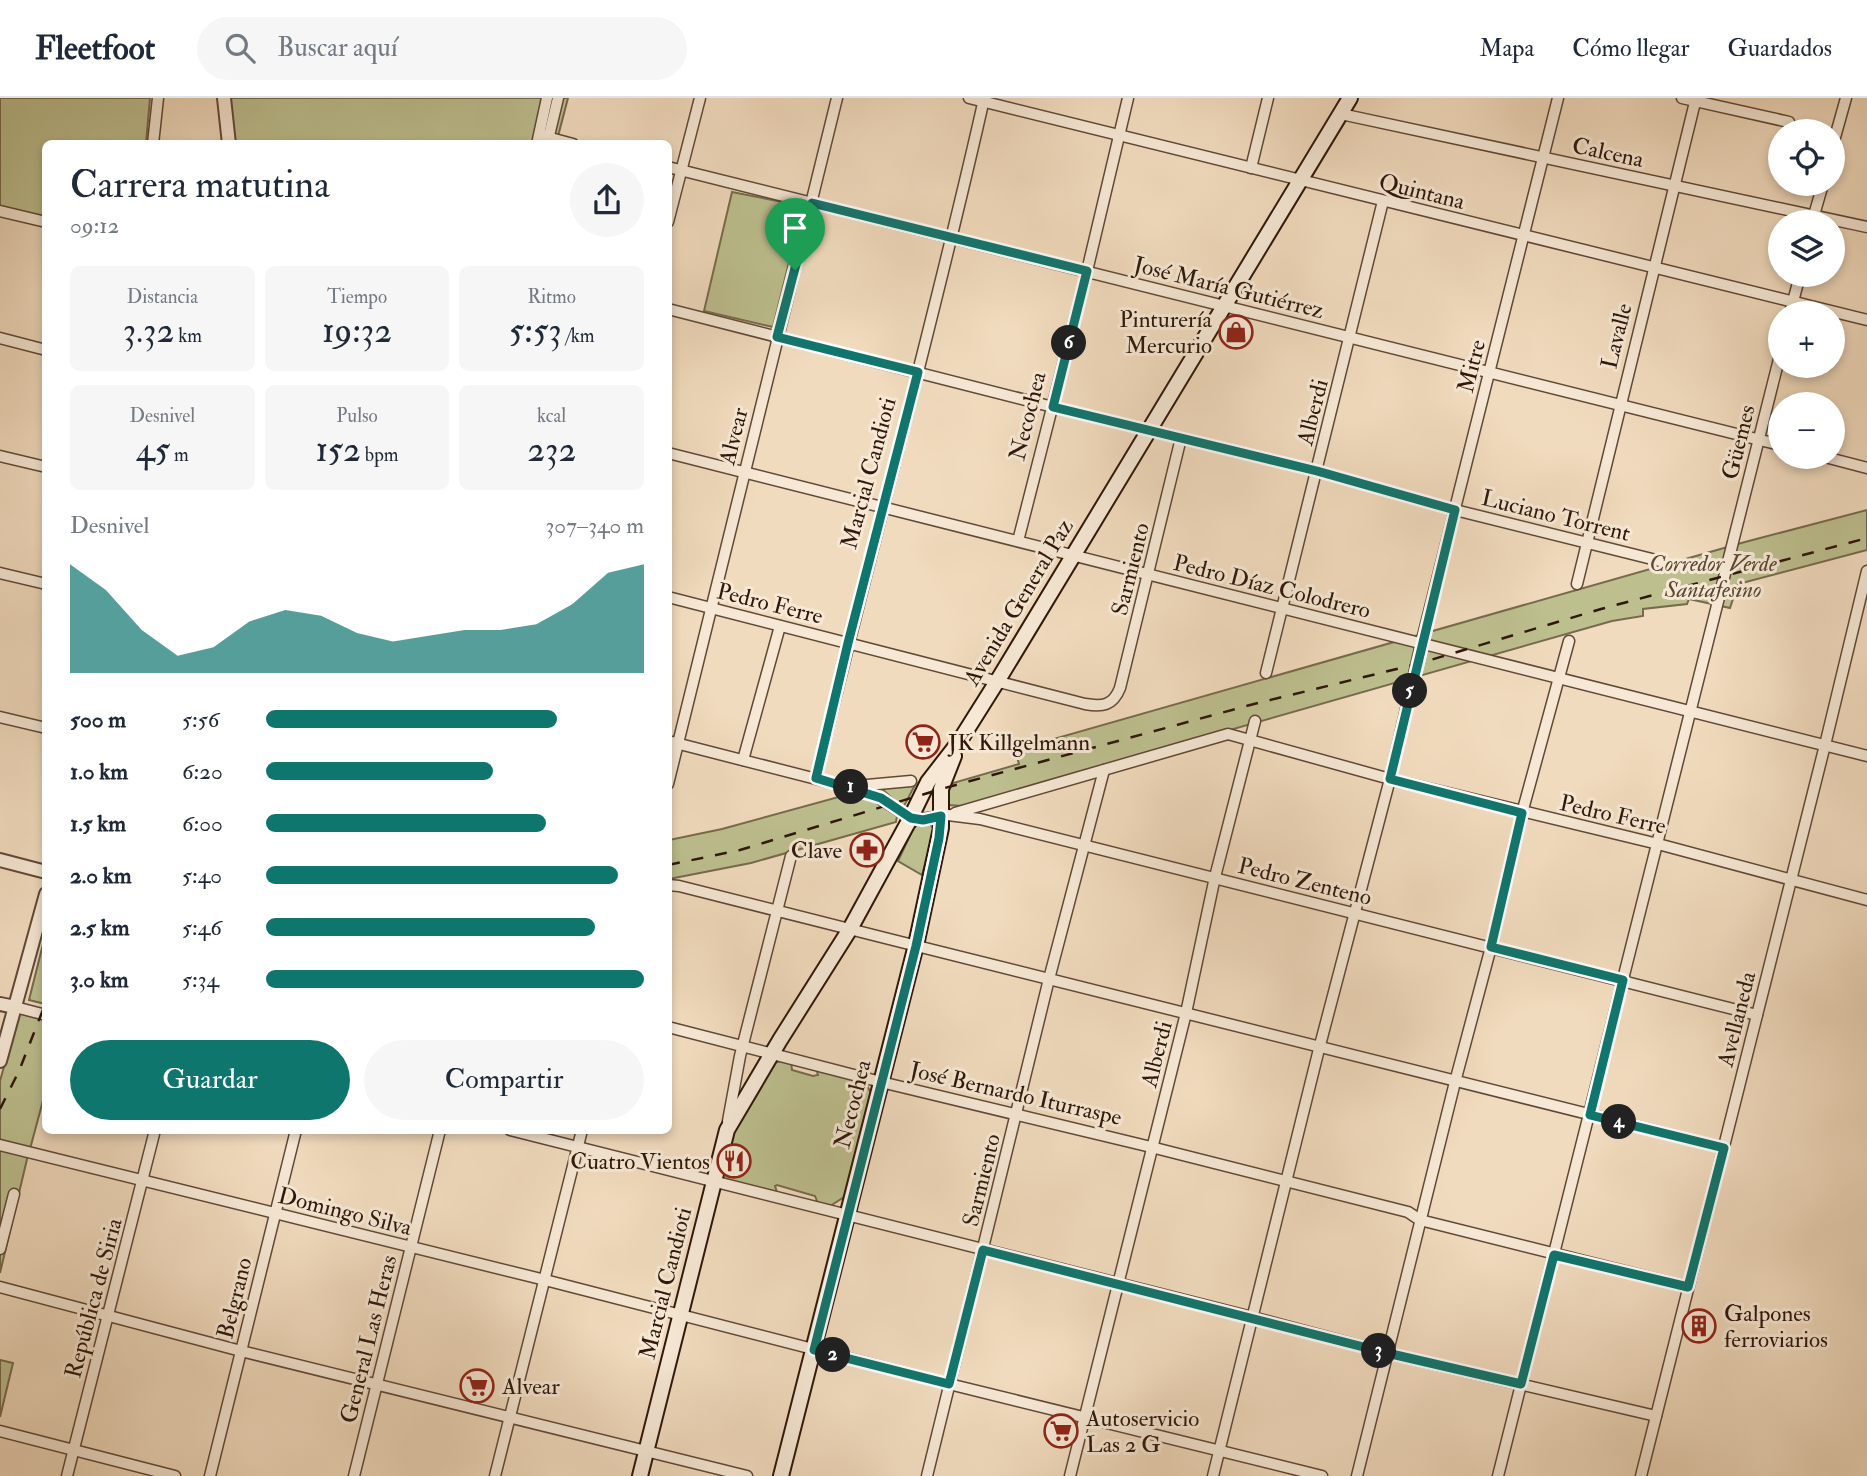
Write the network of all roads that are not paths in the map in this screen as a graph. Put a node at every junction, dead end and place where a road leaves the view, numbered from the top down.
1 (158, 98) edge
2 (224, 98) edge
3 (547, 98) edge
4 (558, 98) edge
5 (700, 98) edge
6 (837, 98) edge
7 (969, 98) edge
8 (1128, 98) edge
9 (1268, 98) edge
10 (1350, 98) edge
11 (1682, 98) edge
12 (1846, 98) edge
13 (1556, 99) edge
14 (1695, 99) edge
15 (984, 100) edge
16 (1341, 114) junction
17 (1777, 119) edge
18 (1840, 119) edge
19 (1120, 135) junction
20 (153, 140) edge
21 (229, 140) edge
22 (543, 140) edge
23 (1543, 158) junction
24 (672, 168) edge
25 (1251, 168) junction
26 (681, 170) junction
27 (1301, 181) junction
28 (1675, 186) junction
29 (1383, 201) junction
30 (812, 203) junction
31 (672, 206) edge
32 (1775, 210) edge
33 (0, 211) edge
34 (42, 221) edge
35 (1845, 224) edge
36 (1867, 227) edge
37 (1524, 236) junction
38 (951, 237) junction
39 (1653, 268) junction
40 (1087, 271) junction
41 (1768, 301) edge
42 (1224, 307) junction
43 (672, 310) edge
44 (1845, 316) edge
45 (1867, 320) edge
46 (777, 337) junction
47 (1350, 337) junction
48 (0, 338) edge
49 (42, 349) edge
50 (918, 372) junction
51 (1489, 373) junction
52 (1774, 378) edge
53 (1053, 407) junction
54 (1619, 407) junction
55 (1150, 431) junction
56 (1181, 438) junction
57 (1759, 440) junction
58 (1768, 442) edge
59 (672, 454) edge
60 (0, 456) edge
61 (1845, 462) edge
62 (42, 466) edge
63 (1867, 468) edge
64 (1317, 471) junction
65 (744, 472) junction
66 (883, 506) junction
67 (1455, 510) junction
68 (1018, 541) junction
69 (1587, 543) junction
70 (1074, 555) junction
71 (1660, 561) dead end
72 (1867, 571) edge
73 (0, 573) edge
74 (1149, 574) junction
75 (42, 583) edge
76 (1577, 584) dead end
77 (672, 598) edge
78 (713, 608) junction
79 (1283, 608) junction
80 (1863, 608) edge
81 (780, 626) junction
82 (1569, 641) dead end
83 (848, 643) junction
84 (1422, 644) junction
85 (1266, 673) dead end
86 (1560, 677) junction
87 (998, 680) junction
88 (1107, 704) joint
89 (1691, 710) junction
90 (0, 717) edge
91 (1255, 722) dead end
92 (42, 727) edge
93 (1250, 740) junction
94 (673, 742) edge
95 (959, 742) junction
96 (1825, 746) junction
97 (1867, 756) edge
98 (743, 760) junction
99 (1104, 770) junction
100 (816, 778) junction
101 (1390, 779) junction
102 (911, 781) dead end
103 (849, 787) junction
104 (1522, 813) junction
105 (945, 816) junction
106 (911, 818) junction
107 (1658, 844) junction
108 (1083, 846) junction
109 (791, 856) dead end
110 (0, 860) edge
111 (42, 871) edge
112 (1215, 877) junction
113 (1791, 880) junction
114 (672, 886) edge
115 (1867, 900) edge
116 (42, 909) edge
117 (776, 911) junction
118 (1354, 913) junction
119 (849, 929) junction
120 (916, 946) junction
121 (1491, 947) junction
122 (1049, 979) junction
123 (1623, 980) junction
124 (0, 1004) edge
125 (15, 1007) junction
126 (1186, 1013) junction
127 (42, 1014) edge
128 (1757, 1015) junction
129 (672, 1028) edge
130 (743, 1046) junction
131 (1319, 1049) junction
132 (772, 1053) junction
133 (0, 1061) edge
134 (881, 1082) junction
135 (1455, 1082) junction
136 (1016, 1114) junction
137 (1590, 1115) junction
138 (727, 1130) junction
139 (154, 1134) edge
140 (295, 1134) edge
141 (439, 1134) edge
142 (526, 1134) edge
143 (581, 1134) edge
144 (0, 1145) edge
145 (578, 1147) junction
146 (1152, 1147) junction
147 (1724, 1148) junction
148 (144, 1181) junction
149 (713, 1182) junction
150 (1286, 1182) junction
151 (14, 1194) dead end
152 (275, 1214) junction
153 (848, 1216) junction
154 (1420, 1220) junction
155 (411, 1248) junction
156 (0, 1249) edge
157 (983, 1250) junction
158 (1554, 1255) junction
159 (545, 1280) junction
160 (1116, 1284) junction
161 (0, 1287) edge
162 (1688, 1287) junction
163 (681, 1315) junction
164 (107, 1316) junction
165 (1252, 1317) junction
166 (814, 1350) junction
167 (241, 1351) junction
168 (1387, 1353) junction
169 (377, 1384) junction
170 (949, 1384) junction
171 (1521, 1384) junction
172 (1656, 1416) junction
173 (510, 1417) junction
174 (1085, 1418) junction
175 (0, 1431) edge
176 (74, 1450) junction
177 (1220, 1450) junction
178 (646, 1451) junction
179 (67, 1476) edge
180 (174, 1476) edge
181 (211, 1476) edge
182 (354, 1476) edge
183 (495, 1476) edge
184 (640, 1476) edge
185 (747, 1476) edge
186 (781, 1476) edge
187 (927, 1476) edge
188 (1070, 1476) edge
189 (1213, 1476) edge
190 (1322, 1476) edge
191 (1357, 1476) edge
192 (1498, 1476) edge
193 (1641, 1476) edge

1 - 20 street
2 - 21 street
3 - 22 street
4 - 22 street
5 - 26 street
6 - 30 street, Alvear
7 - 15 street, Quintana
8 - 19 street, Necochea
9 - 25 street
10 - 16 main road, Avenida General Paz
11 - 14 street
12 - 18 street
13 - 23 street, Mitre
14 - 17 street
14 - 28 street, Lavalle
15 - 19 street, Quintana
15 - 38 street, Marcial Candioti
16 - 23 street, Calcena
16 - 27 main road, Avenida General Paz
19 - 25 street, Quintana
19 - 40 street, Necochea
23 - 28 street, Calcena
23 - 37 street, Mitre
24 - 26 street, José María Gutiérrez
25 - 27 street, Quintana
26 - 30 street, José María Gutiérrez
26 - 31 street
27 - 29 street, Quintana
27 - 42 main road, Avenida General Paz
28 - 32 street, Calcena
28 - 39 street, Lavalle
29 - 37 street, Quintana
29 - 47 street, Alberdi
30 - 38 street, José María Gutiérrez
30 - 46 street, Alvear
33 - 34 street
35 - 36 street, Calcena
37 - 39 street, Quintana
37 - 51 street, Mitre
38 - 40 street, José María Gutiérrez
38 - 50 street, Marcial Candioti
39 - 41 street, Quintana
39 - 54 street, Lavalle
40 - 42 street, José María Gutiérrez
40 - 53 street, Necochea
42 - 47 street, José María Gutiérrez
42 - 55 main road, Avenida General Paz
43 - 46 street, Luciano Torrent
44 - 45 street, Quintana
46 - 50 street, Luciano Torrent
46 - 65 street, Alvear
47 - 51 street, José María Gutiérrez
47 - 64 street, Alberdi
48 - 49 street
50 - 53 street, Luciano Torrent
50 - 66 street, Marcial Candioti
51 - 54 street, José María Gutiérrez
51 - 67 street, Mitre
52 - 57 street, Güemes
53 - 55 street, Luciano Torrent
53 - 68 street, Necochea
54 - 57 street, José María Gutiérrez
54 - 69 street, Lavalle
55 - 56 street, Luciano Torrent
55 - 70 main road, Avenida General Paz
56 - 64 street, Luciano Torrent
56 - 74 street, Sarmiento
57 - 58 street, José María Gutiérrez
57 - 89 street, Güemes
59 - 65 street, Pedro Díaz Colodrero
60 - 62 street
61 - 63 street
64 - 67 street, Luciano Torrent
64 - 79 street, Alberdi
65 - 66 street, Pedro Díaz Colodrero
65 - 78 street, Alvear
66 - 68 street, Pedro Díaz Colodrero
66 - 83 street, Marcial Candioti
67 - 69 street, Luciano Torrent
67 - 84 street, Mitre
68 - 70 street, Pedro Díaz Colodrero
69 - 71 street, Luciano Torrent
69 - 76 street, Lavalle
70 - 74 street, Pedro Díaz Colodrero
70 - 87 main road, Avenida General Paz
72 - 80 street, Avellaneda
73 - 75 street
74 - 79 street, Pedro Díaz Colodrero
74 - 88 street, Sarmiento
77 - 78 street, Pedro Ferre
78 - 81 street, Pedro Ferre
78 - 94 street, Alvear
79 - 84 street, Pedro Díaz Colodrero
79 - 85 street, Alberdi
80 - 96 street, Avellaneda
81 - 83 street, Pedro Ferre
81 - 98 street
82 - 86 street
83 - 87 street, Pedro Ferre
83 - 100 street, Marcial Candioti
84 - 86 street, Pedro Díaz Colodrero
84 - 101 street, Mitre
86 - 89 street, Pedro Díaz Colodrero
86 - 104 street
87 - 88 street, Pedro Ferre
87 - 95 main road, Avenida General Paz
89 - 96 street, Pedro Díaz Colodrero
89 - 107 street, Güemes
90 - 92 street
91 - 93 street, Alberdi
93 - 99 street, Pedro Ferre
93 - 101 street, Pedro Ferre
93 - 112 street, Alberdi
94 - 98 street
95 - 105 main road, Necochea
95 - 106 main road, Avenida General Paz
96 - 97 street, Pedro Díaz Colodrero
96 - 113 street, Avellaneda
98 - 100 street
99 - 105 street
99 - 108 street, Sarmiento
100 - 103 street
101 - 104 street, Pedro Ferre
101 - 118 street, Mitre
102 - 103 street
103 - 106 street
104 - 107 street, Pedro Ferre
104 - 121 street
105 - 106 street, Pedro Zenteno
105 - 108 street, Pedro Zenteno
105 - 120 main road, Necochea
106 - 119 main road, Avenida General Paz
107 - 113 street, Pedro Ferre
107 - 123 street, Güemes
108 - 112 street, Pedro Zenteno
108 - 122 street, Sarmiento
109 - 117 street, Marcial Candioti
110 - 111 street
112 - 118 street, Pedro Zenteno
112 - 126 street, Alberdi
113 - 115 street, Pedro Ferre
113 - 128 street, Avellaneda
114 - 117 street
116 - 125 street
117 - 119 street
117 - 130 street, Marcial Candioti
118 - 121 street, Pedro Zenteno
118 - 131 street, Mitre
119 - 120 street
119 - 132 main road, Avenida General Paz
120 - 122 street
120 - 134 main road, Necochea
121 - 123 street, Pedro Zenteno
121 - 135 street
122 - 126 street
122 - 136 street, Sarmiento
123 - 128 street, Pedro Zenteno
123 - 137 street, Güemes
124 - 125 street
125 - 127 street
125 - 133 street
126 - 131 street
126 - 146 street, Alberdi
128 - 147 street, Avellaneda
129 - 130 street, José Bernardo Iturraspe
130 - 132 street, José Bernardo Iturraspe
130 - 138 street, Marcial Candioti
131 - 135 street
131 - 150 street, Mitre
132 - 134 street, José Bernardo Iturraspe
132 - 138 main road, Avenida General Paz
134 - 136 street, José Bernardo Iturraspe
134 - 153 main road, Necochea
135 - 137 street
135 - 154 street
136 - 146 street, José Bernardo Iturraspe
136 - 157 street, Sarmiento
137 - 147 street
137 - 158 street, Güemes
138 - 149 main road, Marcial Candioti
139 - 148 street, República de Siria
140 - 152 street, Belgrano
141 - 155 street, General Las Heras
142 - 145 street
143 - 145 street
144 - 148 street, Domingo Silva
145 - 149 street
145 - 159 street
146 - 150 street, José Bernardo Iturraspe
146 - 160 street, Alberdi
147 - 162 street, Avellaneda
148 - 152 street, Domingo Silva
148 - 164 street, República de Siria
149 - 153 street
149 - 163 main road, Marcial Candioti
150 - 154 street, José Bernardo Iturraspe
150 - 165 street, Mitre
151 - 156 street
152 - 155 street, Domingo Silva
152 - 167 street, Belgrano
153 - 157 street
153 - 166 main road, Necochea
154 - 158 street, José Bernardo Iturraspe
154 - 168 street
155 - 159 street, Domingo Silva
155 - 169 street, General Las Heras
157 - 160 street
157 - 170 street, Sarmiento
158 - 162 street
158 - 171 street, Güemes
159 - 163 street, Domingo Silva
159 - 173 street
160 - 165 street
160 - 174 street, Alberdi
161 - 164 street
162 - 172 street, Avellaneda
163 - 166 street, Domingo Silva
163 - 178 main road, Marcial Candioti
164 - 167 street
164 - 176 street, República de Siria
165 - 168 street
165 - 177 street, Mitre
166 - 170 street, Domingo Silva
166 - 186 main road, Necochea
167 - 169 street
167 - 181 street, Belgrano
168 - 171 street
168 - 191 street
169 - 173 street
169 - 182 street, General Las Heras
170 - 174 street, Domingo Silva
170 - 187 street, Sarmiento
171 - 172 street
171 - 192 street, Güemes
172 - 193 street, Avellaneda
173 - 178 street
173 - 183 street
174 - 177 street, Domingo Silva
174 - 188 street, Alberdi
175 - 176 street
176 - 179 street, República de Siria
176 - 180 street
177 - 189 street, Mitre
177 - 190 street, Domingo Silva
178 - 184 main road, Marcial Candioti
178 - 185 street

